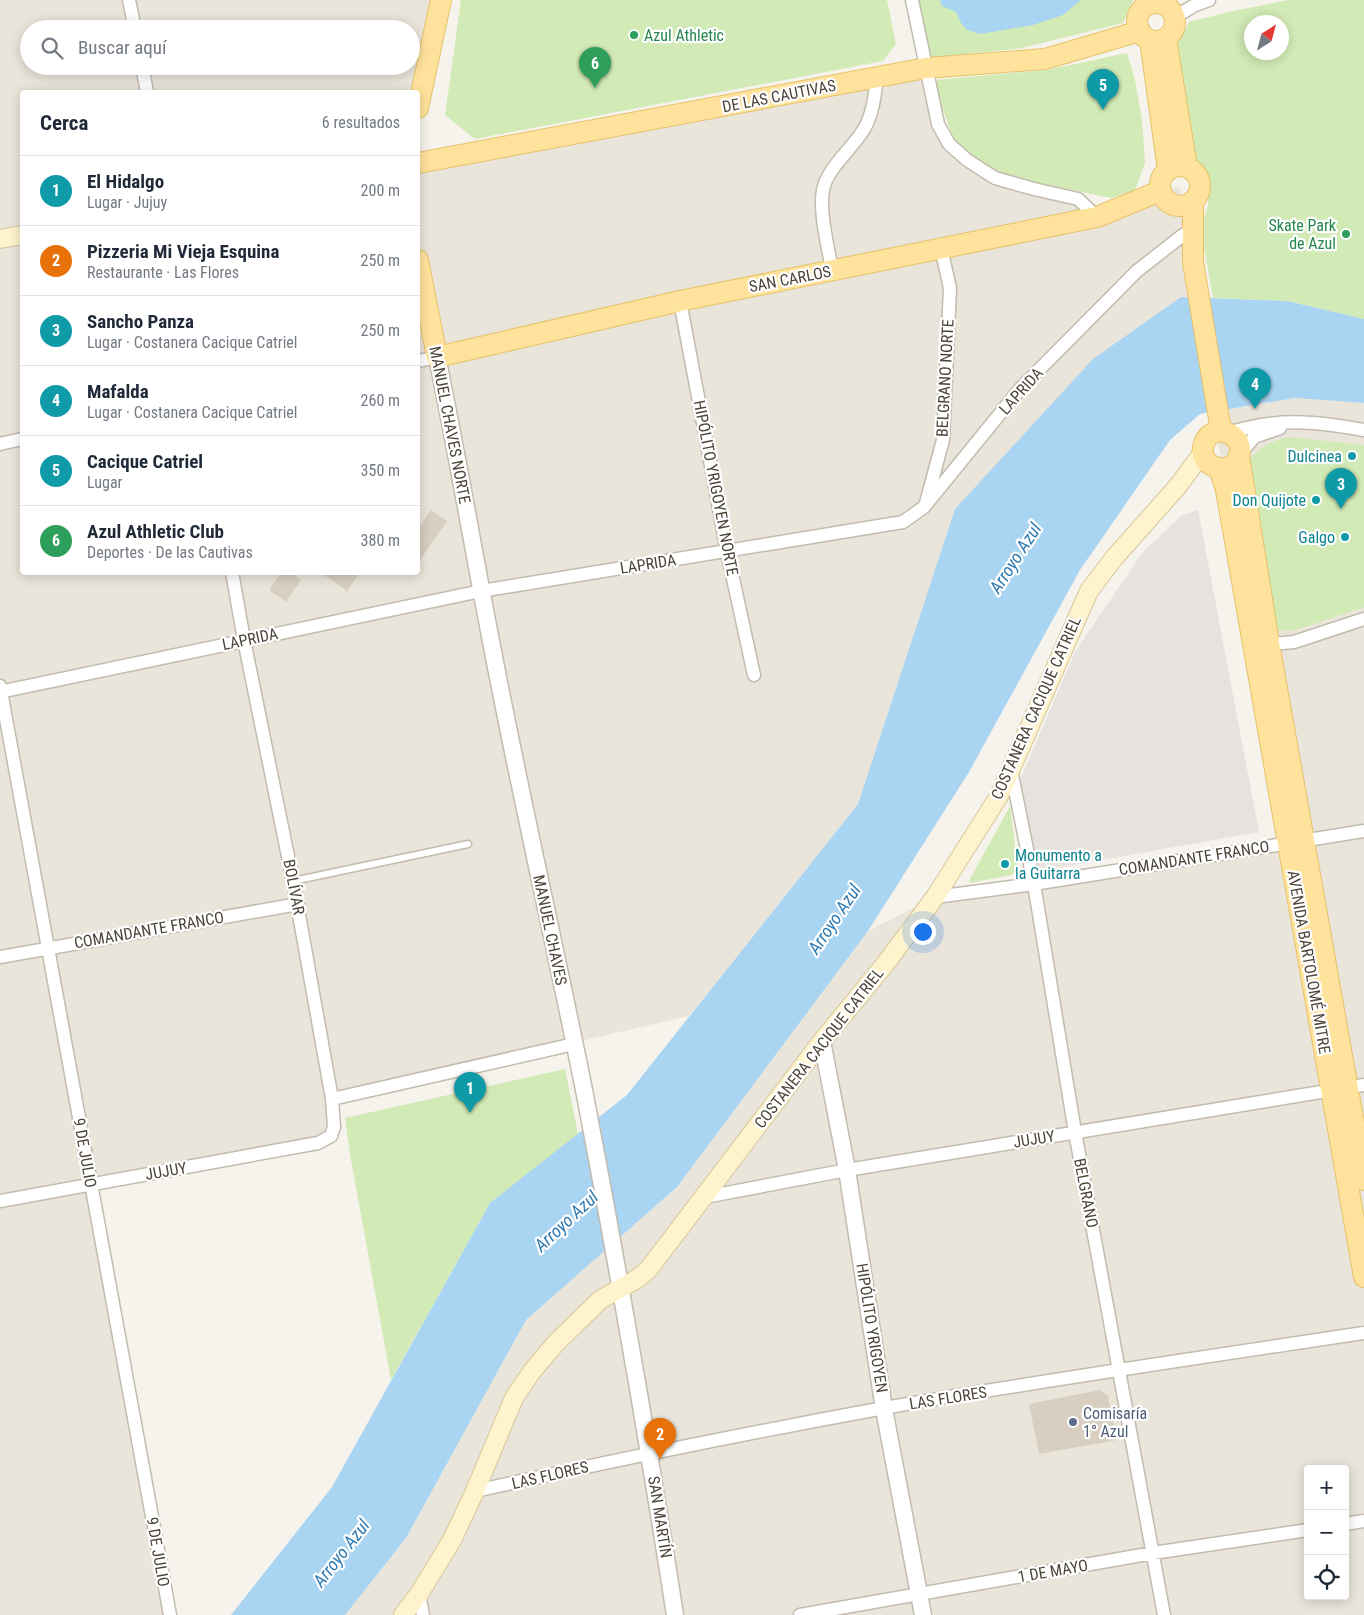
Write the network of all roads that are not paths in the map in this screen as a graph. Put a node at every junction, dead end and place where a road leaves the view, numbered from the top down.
1 (129, 0) edge
2 (441, 0) edge
3 (912, 0) edge
4 (1209, 0) edge
5 (1148, 2) edge
6 (1175, 17) junction
7 (133, 20) edge
8 (1152, 36) junction
9 (926, 68) junction
10 (144, 75) edge
11 (877, 77) junction
12 (147, 90) edge
13 (420, 99) edge
14 (420, 163) edge
15 (1177, 169) junction
16 (1166, 198) junction
17 (1193, 201) junction
18 (1097, 217) junction
19 (20, 235) edge
20 (1183, 235) junction
21 (0, 239) edge
22 (941, 248) junction
23 (1193, 262) junction
24 (420, 270) edge
25 (832, 270) junction
26 (680, 301) junction
27 (437, 357) junction
28 (420, 361) edge
29 (1302, 423) junction
30 (1222, 427) junction
31 (1364, 430) edge
32 (20, 439) edge
33 (0, 444) edge
34 (1203, 452) junction
35 (1240, 455) junction
36 (1220, 470) junction
37 (924, 507) junction
38 (728, 552) junction
39 (233, 575) edge
40 (481, 591) junction
41 (1364, 619) edge
42 (244, 640) junction
43 (1261, 646) junction
44 (754, 675) dead end
45 (0, 690) edge
46 (1011, 770) junction
47 (1364, 831) edge
48 (1296, 841) junction
49 (468, 844) dead end
50 (293, 880) junction
51 (1034, 884) junction
52 (935, 897) junction
53 (298, 904) junction
54 (47, 948) junction
55 (0, 957) edge
56 (822, 1041) junction
57 (574, 1044) junction
58 (1348, 1088) edge
59 (332, 1099) junction
60 (1075, 1132) junction
61 (331, 1136) joint
62 (847, 1170) junction
63 (1364, 1180) edge
64 (91, 1185) junction
65 (704, 1197) junction
66 (0, 1201) edge
67 (1364, 1277) edge
68 (619, 1279) junction
69 (1364, 1333) edge
70 (1119, 1370) junction
71 (884, 1408) junction
72 (650, 1453) junction
73 (475, 1491) junction
74 (1364, 1521) edge
75 (1349, 1523) edge
76 (1304, 1531) edge
77 (1153, 1553) junction
78 (419, 1594) junction
79 (919, 1595) junction
80 (170, 1615) edge
81 (402, 1615) edge
82 (423, 1615) edge
83 (675, 1615) edge
84 (800, 1615) edge
85 (923, 1615) edge
86 (1164, 1615) edge

1 - 7 street
2 - 13 main road
3 - 9 street
4 - 6 street
5 - 6 main road
5 - 8 main road
6 - 8 main road
8 - 9 main road, DE LAS CAUTIVAS
8 - 15 main road
9 - 11 main road, DE LAS CAUTIVAS
9 - 18 street
10 - 12 street
11 - 14 main road, DE LAS CAUTIVAS
11 - 25 street
15 - 16 main road
15 - 17 main road
16 - 17 main road
16 - 18 main road, SAN CARLOS
16 - 20 main road
17 - 23 main road
18 - 22 main road, SAN CARLOS
19 - 21 main road
20 - 23 main road
20 - 37 street, LAPRIDA
22 - 25 main road, SAN CARLOS
22 - 37 street, BELGRANO NORTE
23 - 30 main road
24 - 27 main road, MANUEL CHAVES NORTE
25 - 26 main road, SAN CARLOS
26 - 27 main road, SAN CARLOS
26 - 38 street, HIPÓLITO YRIGOYEN NORTE
27 - 28 street, SAN CARLOS
27 - 40 street, MANUEL CHAVES NORTE
29 - 30 street
29 - 31 street
29 - 35 street
30 - 34 main road
30 - 35 main road
32 - 33 street
34 - 36 main road
34 - 46 main road, COSTANERA CACIQUE CATRIEL
35 - 36 main road
35 - 43 main road
36 - 43 main road
37 - 38 street, LAPRIDA
38 - 40 street, LAPRIDA
38 - 44 street, HIPÓLITO YRIGOYEN NORTE
39 - 42 street, BOLÍVAR
40 - 42 street, LAPRIDA
40 - 57 street, MANUEL CHAVES
41 - 43 street
42 - 45 street, LAPRIDA
42 - 50 street, BOLÍVAR
43 - 48 main road, AVENIDA BARTOLOMÉ MITRE
45 - 54 street, 9 DE JULIO
46 - 51 street, BELGRANO
46 - 52 main road, COSTANERA CACIQUE CATRIEL
47 - 48 street, COMANDANTE FRANCO
48 - 51 street, COMANDANTE FRANCO
48 - 58 main road, AVENIDA BARTOLOMÉ MITRE
49 - 50 lane
50 - 53 street, BOLÍVAR
51 - 52 street, COMANDANTE FRANCO
51 - 60 street, BELGRANO
52 - 56 main road, COSTANERA CACIQUE CATRIEL
53 - 54 street, COMANDANTE FRANCO
53 - 59 street, BOLÍVAR
54 - 55 street, COMANDANTE FRANCO
54 - 64 street, 9 DE JULIO
56 - 62 street, HIPÓLITO YRIGOYEN
56 - 65 main road, COSTANERA CACIQUE CATRIEL
57 - 59 street
57 - 68 street, MANUEL CHAVES
58 - 60 street, JUJUY
58 - 63 main road, AVENIDA BARTOLOMÉ MITRE
58 - 67 main road, AVENIDA BARTOLOMÉ MITRE
59 - 61 street, BOLÍVAR
60 - 62 street, JUJUY
60 - 70 street, BELGRANO
61 - 64 street, JUJUY
62 - 65 street, JUJUY
62 - 71 street, HIPÓLITO YRIGOYEN
64 - 66 street, JUJUY
64 - 80 street, 9 DE JULIO
65 - 68 main road, COSTANERA CACIQUE CATRIEL
68 - 72 street, SAN MARTÍN
68 - 73 main road, COSTANERA CACIQUE CATRIEL
69 - 70 street, LAS FLORES
70 - 71 street, LAS FLORES
70 - 77 street, BELGRANO
71 - 72 street, LAS FLORES
71 - 79 street, HIPÓLITO YRIGOYEN
72 - 73 street, LAS FLORES
72 - 83 street, SAN MARTÍN
73 - 78 main road, COSTANERA CACIQUE CATRIEL
74 - 75 street
76 - 77 street, 1 DE MAYO
77 - 79 street, 1 DE MAYO
77 - 86 street, BELGRANO
78 - 81 main road, COSTANERA CACIQUE CATRIEL
78 - 82 street
79 - 84 street, 1 DE MAYO
79 - 85 street, HIPÓLITO YRIGOYEN

